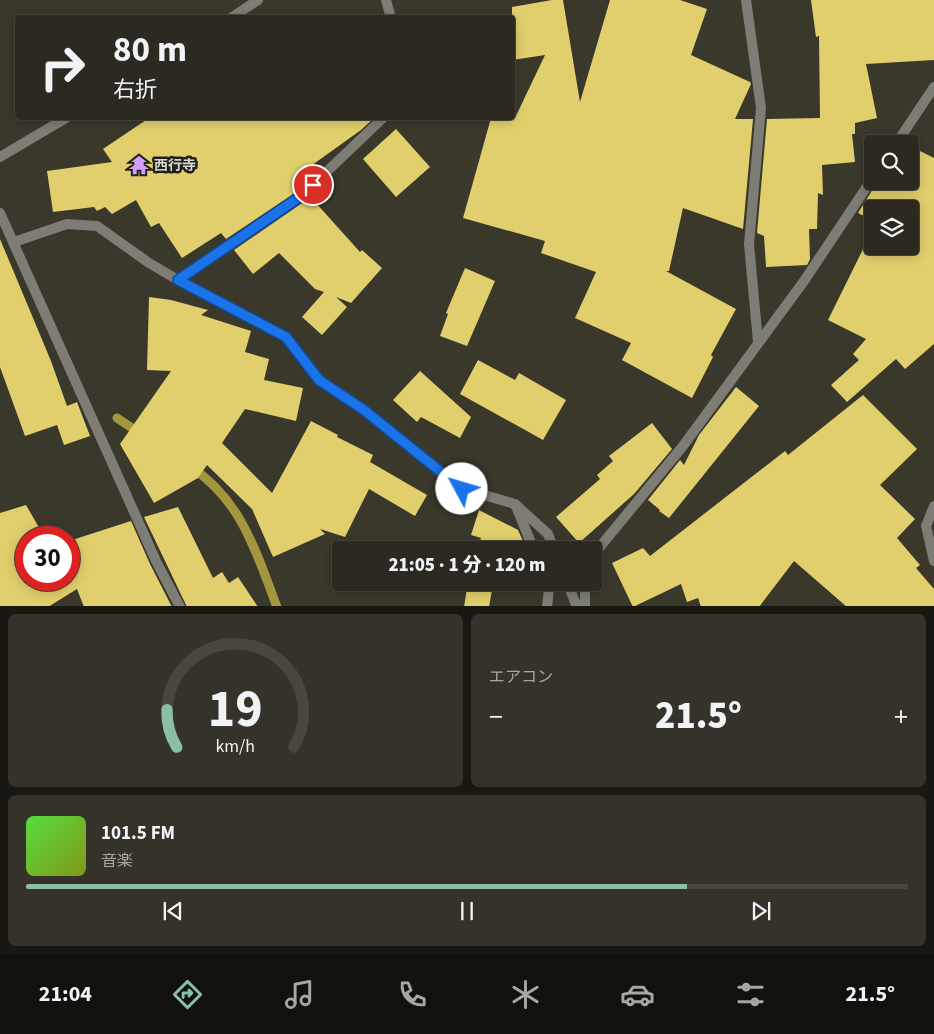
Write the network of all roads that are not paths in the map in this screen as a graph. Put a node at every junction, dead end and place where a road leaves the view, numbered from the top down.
1 (258, 0) edge
2 (386, 0) edge
3 (746, 0) edge
4 (236, 15) edge
5 (390, 15) edge
6 (934, 87) edge
7 (63, 120) edge
8 (382, 120) edge
9 (902, 135) edge
10 (0, 157) edge
11 (865, 190) edge
12 (0, 213) edge
13 (14, 242) junction
14 (178, 280) junction
15 (758, 342) junction
16 (515, 504) junction
17 (934, 506) edge
18 (530, 541) edge
19 (551, 541) edge
20 (602, 544) edge
21 (934, 561) edge
22 (549, 591) edge
23 (571, 591) edge
24 (585, 591) edge
25 (180, 606) edge
26 (547, 606) edge
27 (577, 606) edge
28 (585, 606) edge

1 - 4 street
2 - 5 street
3 - 15 street
6 - 9 street
7 - 10 street
8 - 14 street
11 - 15 street
12 - 13 street
13 - 14 street
13 - 25 street
14 - 16 street
15 - 20 street
16 - 18 street
16 - 19 street
17 - 21 street
22 - 26 street
23 - 27 street
24 - 28 street

